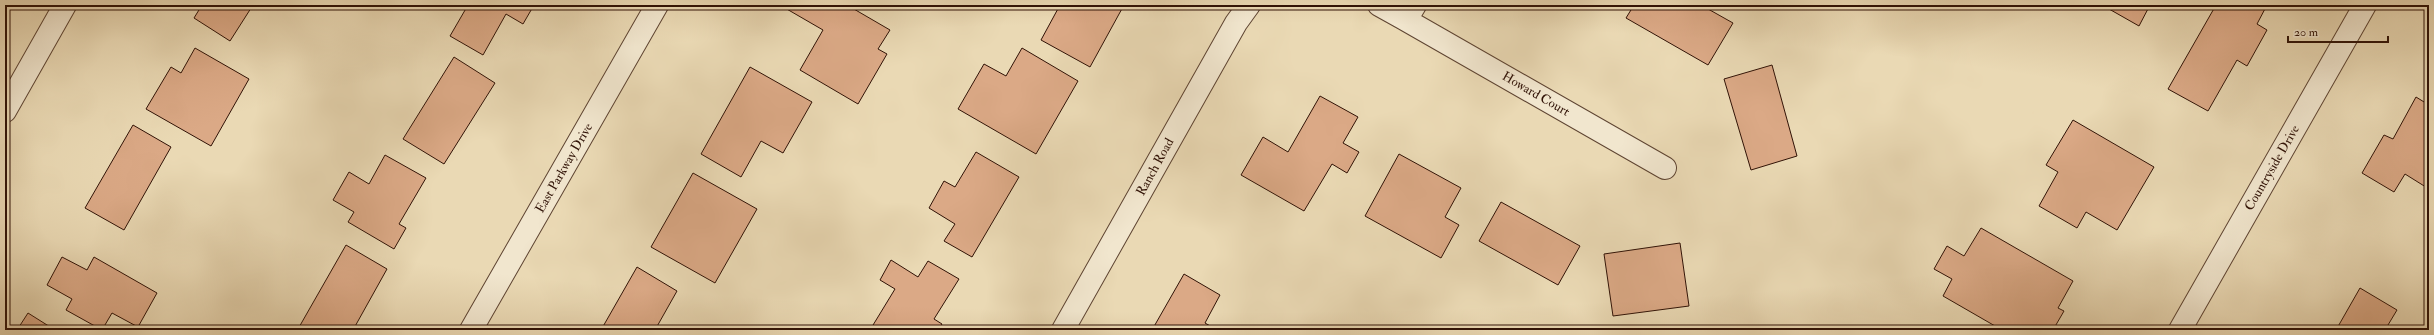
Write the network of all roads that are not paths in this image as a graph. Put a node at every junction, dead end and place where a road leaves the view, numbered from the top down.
1 (64, 5) edge
2 (657, 5) edge
3 (1249, 5) edge
4 (1379, 5) edge
5 (2365, 5) edge
6 (1410, 12) edge
7 (5, 111) edge
8 (1665, 168) dead end
9 (471, 330) edge
10 (1063, 330) edge
11 (2180, 330) edge

1 - 7 street
2 - 9 street, East Parkway Drive
3 - 10 street, Ranch Road
4 - 6 street
5 - 11 street, Countryside Drive
6 - 8 street, Howard Court

